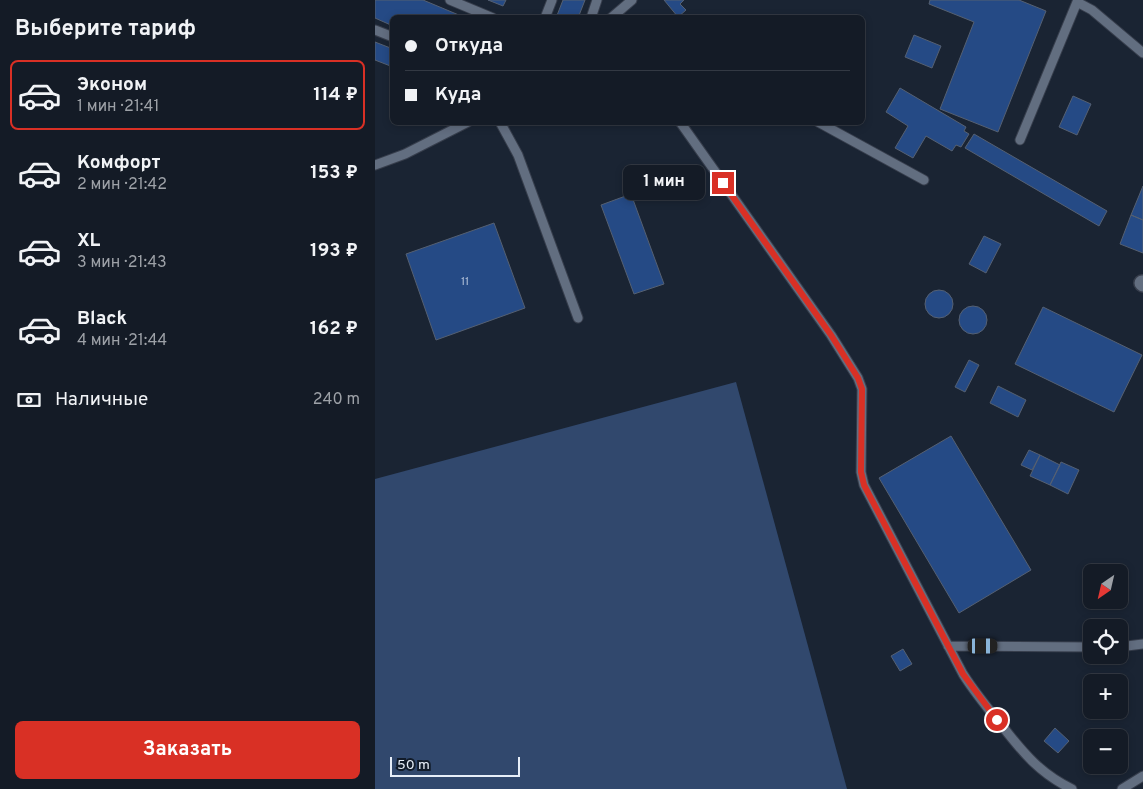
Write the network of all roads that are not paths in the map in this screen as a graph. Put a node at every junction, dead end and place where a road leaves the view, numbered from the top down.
1 (450, 0) edge
2 (552, 0) edge
3 (597, 0) edge
4 (632, 0) edge
5 (1074, 1) edge
6 (486, 15) edge
7 (546, 15) edge
8 (592, 15) edge
9 (614, 15) edge
10 (375, 30) edge
11 (390, 36) edge
12 (1143, 53) edge
13 (462, 125) edge
14 (502, 125) edge
15 (682, 125) edge
16 (823, 125) edge
17 (1020, 140) dead end
18 (375, 165) edge
19 (924, 180) dead end
20 (578, 318) dead end
21 (1143, 644) edge
22 (947, 646) junction
23 (1083, 646) edge
24 (1128, 646) edge
25 (1143, 776) edge
26 (1057, 786) edge
27 (1072, 789) edge
28 (1122, 789) edge

1 - 6 lane
2 - 7 lane
3 - 8 lane
4 - 9 lane
5 - 12 lane
5 - 17 lane
10 - 11 lane
13 - 18 lane
14 - 20 lane
15 - 22 lane
16 - 19 lane
21 - 24 lane
22 - 23 lane
22 - 26 lane
25 - 28 lane
26 - 27 lane

